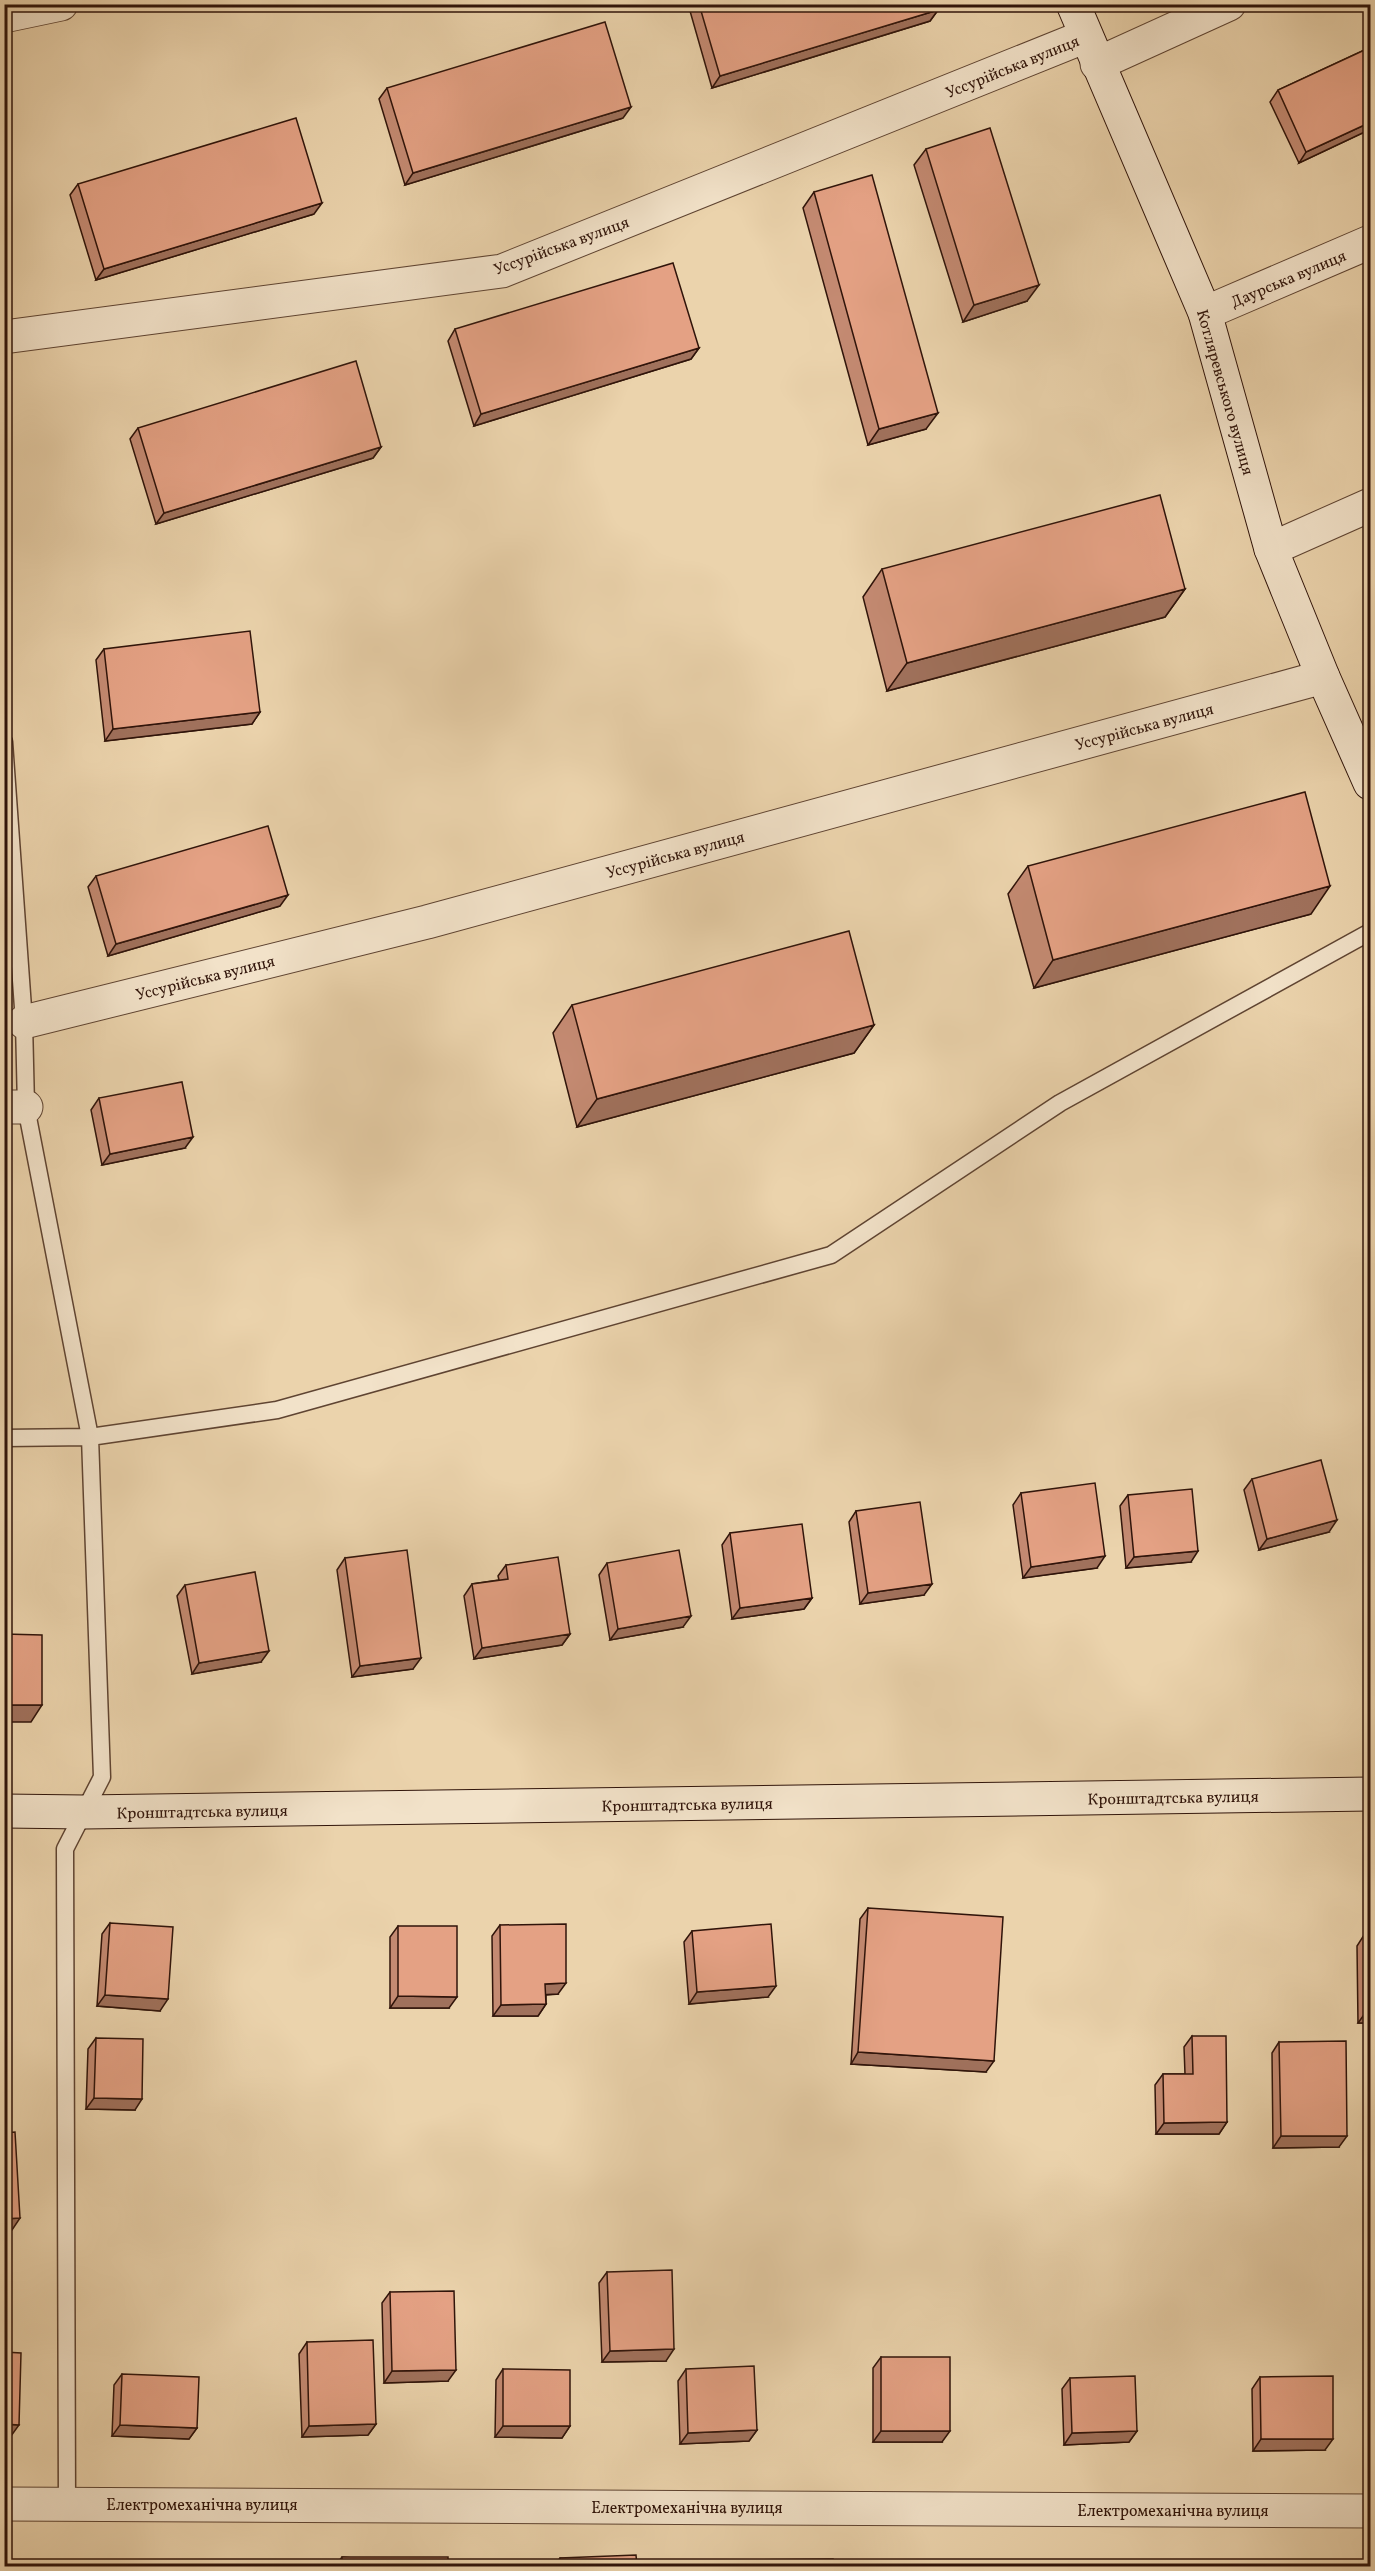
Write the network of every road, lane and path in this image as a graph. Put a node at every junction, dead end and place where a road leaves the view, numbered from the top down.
1 (61, 4) edge
2 (1073, 4) edge
3 (1230, 4) edge
4 (4, 16) edge
5 (1092, 50) junction
6 (1371, 243) edge
7 (1205, 313) junction
8 (4, 337) edge
9 (1371, 505) edge
10 (1271, 549) junction
11 (1323, 677) junction
12 (4, 742) edge
13 (1371, 783) edge
14 (1371, 932) edge
15 (24, 1022) junction
16 (15, 1107) edge
17 (90, 1437) junction
18 (4, 1438) edge
19 (1371, 1794) edge
20 (4, 1811) edge
21 (84, 1812) junction
22 (4, 2504) edge
23 (67, 2504) junction
24 (1371, 2511) edge

1 - 4 street
2 - 5 street, Котляревського вулиця
3 - 5 street, Уссурійська вулиця
5 - 7 street, Котляревського вулиця
5 - 8 street, Уссурійська вулиця
6 - 7 street, Даурська вулиця
7 - 10 street, Котляревського вулиця
9 - 10 street
10 - 11 street, Котляревського вулиця
11 - 13 street, Котляревського вулиця
11 - 15 street, Уссурійська вулиця
12 - 15 lane
14 - 17 lane
15 - 16 lane
16 - 17 lane
17 - 18 lane
17 - 21 lane
19 - 21 street, Кронштадтська вулиця
20 - 21 street, Кронштадтська вулиця
21 - 23 lane
22 - 23 street, Електромеханічна вулиця
23 - 24 street, Електромеханічна вулиця

